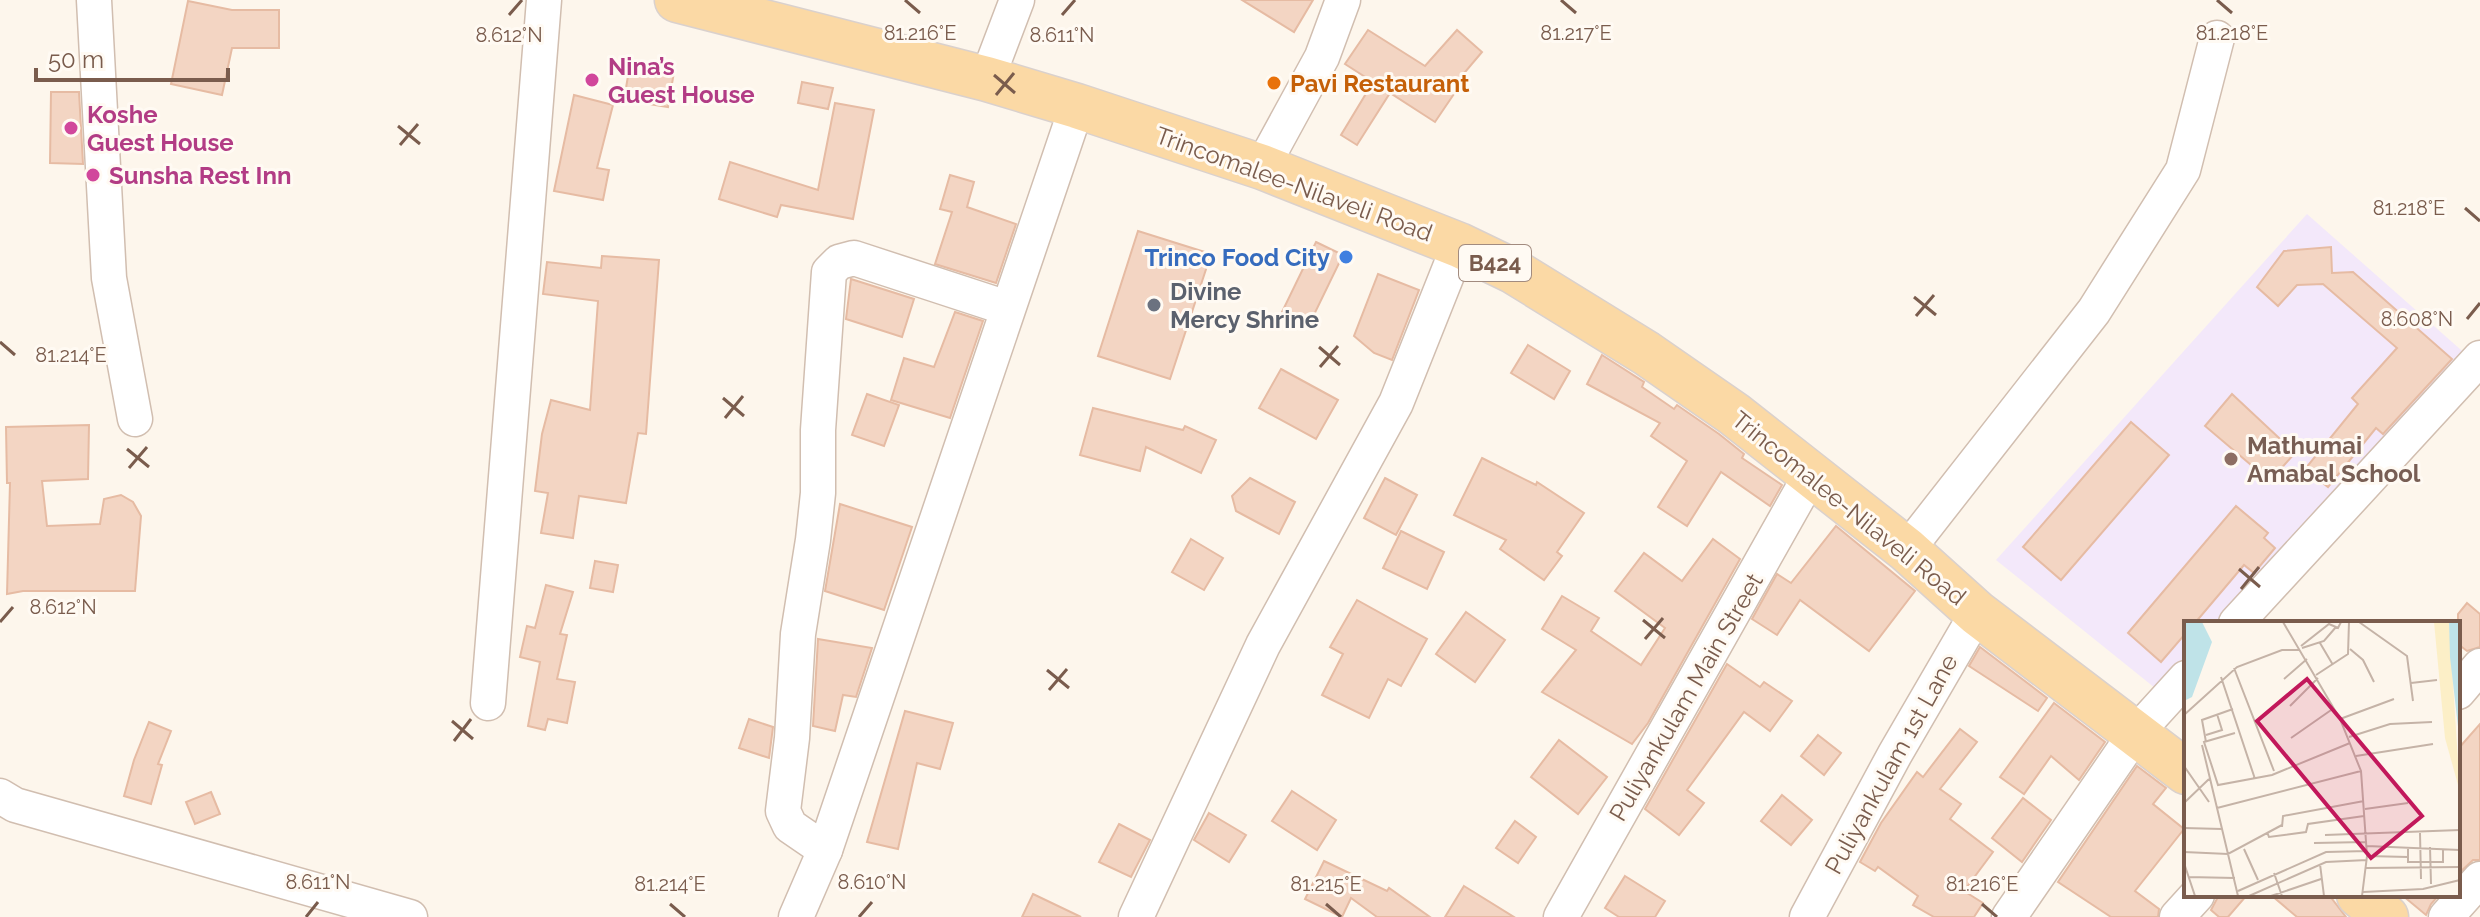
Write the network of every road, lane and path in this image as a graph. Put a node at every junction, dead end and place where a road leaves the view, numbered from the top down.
1 (94, 0) edge
2 (544, 0) edge
3 (1017, 0) edge
4 (1343, 0) edge
5 (704, 3) edge
6 (2217, 38) dead end
7 (987, 79) junction
8 (1077, 106) junction
9 (1262, 167) junction
10 (1459, 245) junction
11 (1007, 308) junction
12 (2480, 358) edge
13 (135, 419) dead end
14 (1810, 476) junction
15 (1907, 550) junction
16 (1977, 613) junction
17 (2238, 621) edge
18 (2480, 666) edge
19 (2184, 680) edge
20 (2460, 690) edge
21 (488, 703) dead end
22 (2135, 734) junction
23 (2184, 771) edge
24 (0, 796) edge
25 (825, 850) junction
26 (2480, 879) edge
27 (2195, 897) edge
28 (410, 917) edge
29 (796, 917) edge
30 (1136, 917) edge
31 (1561, 917) edge
32 (1807, 917) edge
33 (2009, 917) edge
34 (2177, 917) edge
35 (2446, 917) edge

1 - 13 street
2 - 21 street
3 - 7 street
4 - 9 street
5 - 7 main road, Trincomalee-Nilaveli Road / B424
6 - 15 street
7 - 8 main road, Trincomalee-Nilaveli Road / B424
8 - 9 main road, Trincomalee-Nilaveli Road / B424
8 - 11 street
9 - 10 main road, Trincomalee-Nilaveli Road / B424
10 - 14 main road, Trincomalee-Nilaveli Road / B424
10 - 30 street
11 - 25 street
11 - 25 street
12 - 17 street
14 - 15 main road, Trincomalee-Nilaveli Road / B424
14 - 31 street, Puliyankulam Main Street
15 - 16 main road, Trincomalee-Nilaveli Road / B424
16 - 22 main road, Trincomalee-Nilaveli Road / B424
16 - 32 street, Puliyankulam 1st Lane
18 - 20 street
19 - 22 street
22 - 23 main road, Trincomalee-Nilaveli Road / B424
22 - 33 street
24 - 28 street
25 - 29 street
26 - 35 street
27 - 34 street

